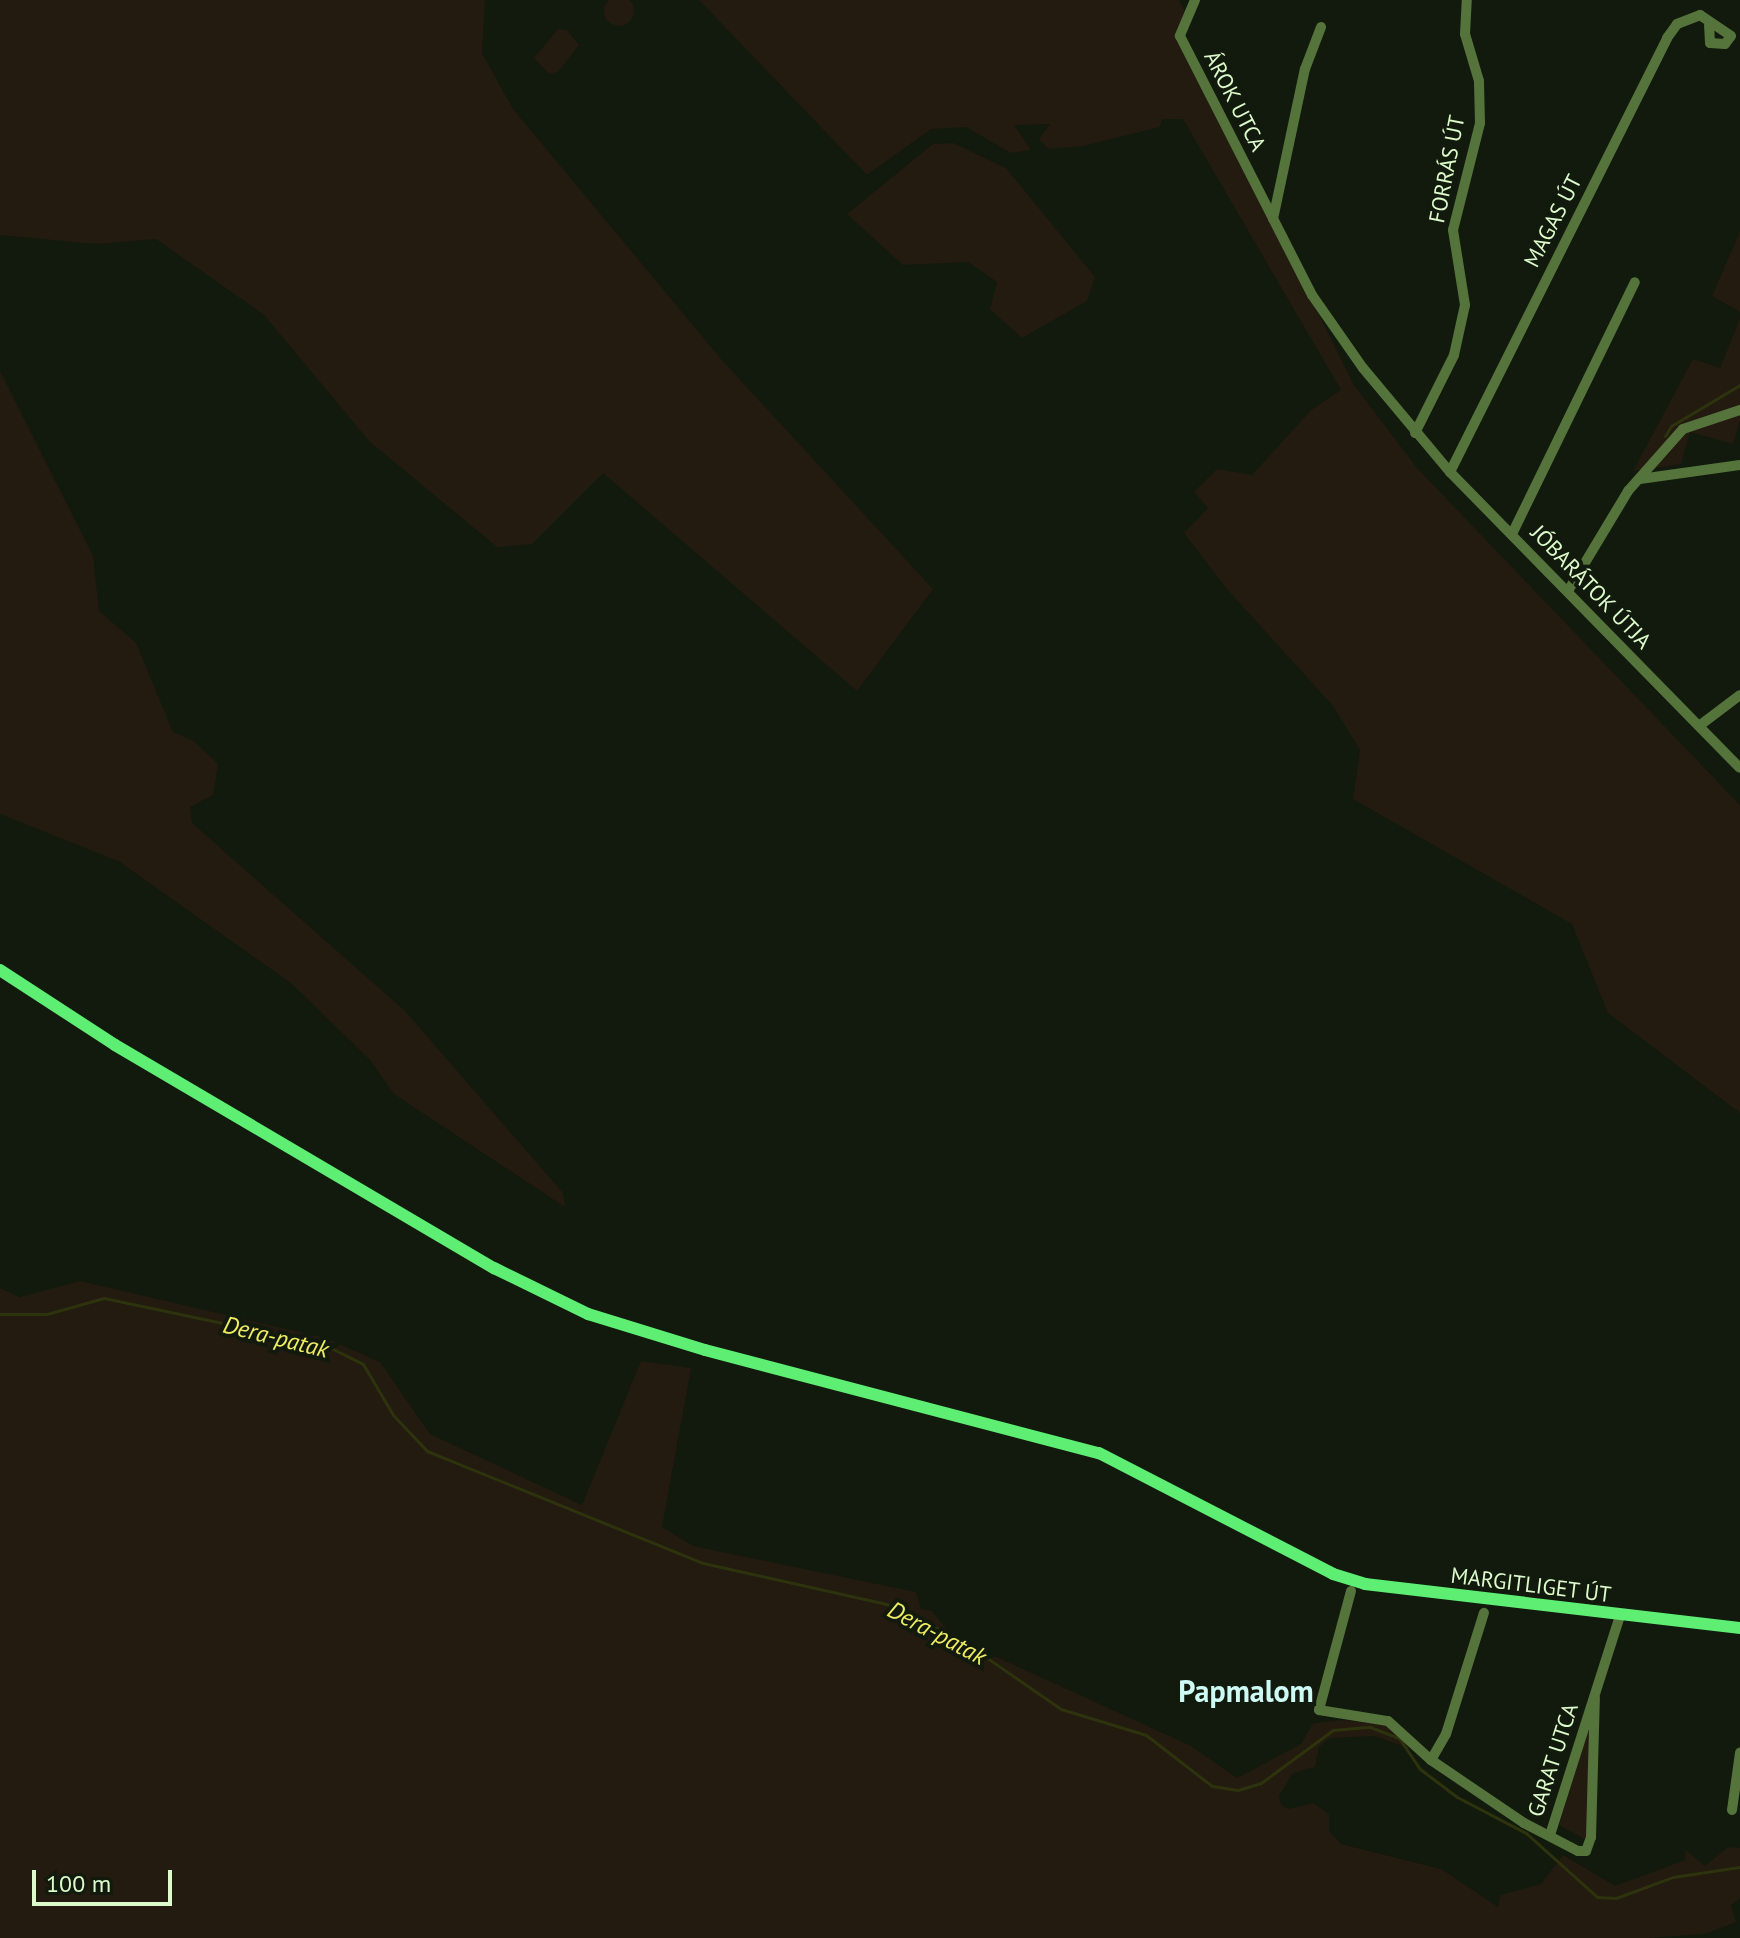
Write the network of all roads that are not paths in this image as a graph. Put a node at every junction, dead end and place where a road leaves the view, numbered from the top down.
1 (1195, 0) edge
2 (1467, 0) edge
3 (1709, 25) dead end
4 (1321, 27) dead end
5 (1273, 219) junction
6 (1635, 282) dead end
7 (1740, 410) edge
8 (1415, 433) junction
9 (1740, 465) edge
10 (1450, 472) junction
11 (1640, 479) junction
12 (1512, 534) junction
13 (1568, 591) junction
14 (1740, 695) edge
15 (1699, 726) junction
16 (1740, 768) edge
17 (0, 970) edge
18 (1351, 1591) dead end
19 (1484, 1613) dead end
20 (1620, 1615) junction
21 (1740, 1628) edge
22 (1595, 1698) junction
23 (1740, 1753) edge
24 (1431, 1760) junction
25 (1732, 1810) dead end
26 (1550, 1835) junction

1 - 5 street, ÁROK UTCA
2 - 8 street, FORRÁS ÚT
3 - 10 street, MAGAS ÚT
4 - 5 street
5 - 8 street, ÁROK UTCA
6 - 12 street
7 - 11 street
8 - 10 street, JÓBARÁTOK ÚTJA
9 - 11 street
10 - 12 street, JÓBARÁTOK ÚTJA
11 - 13 street
12 - 13 street, JÓBARÁTOK ÚTJA
13 - 15 street, JÓBARÁTOK ÚTJA
14 - 15 street
15 - 16 street, JÓBARÁTOK ÚTJA
17 - 20 main road, MARGITLIGET ÚT
18 - 24 street
19 - 24 street
20 - 21 main road, MARGITLIGET ÚT
20 - 22 street, GARAT UTCA
22 - 26 street, GARAT UTCA
22 - 26 street, GARAT UTCA
23 - 25 street
24 - 26 street

